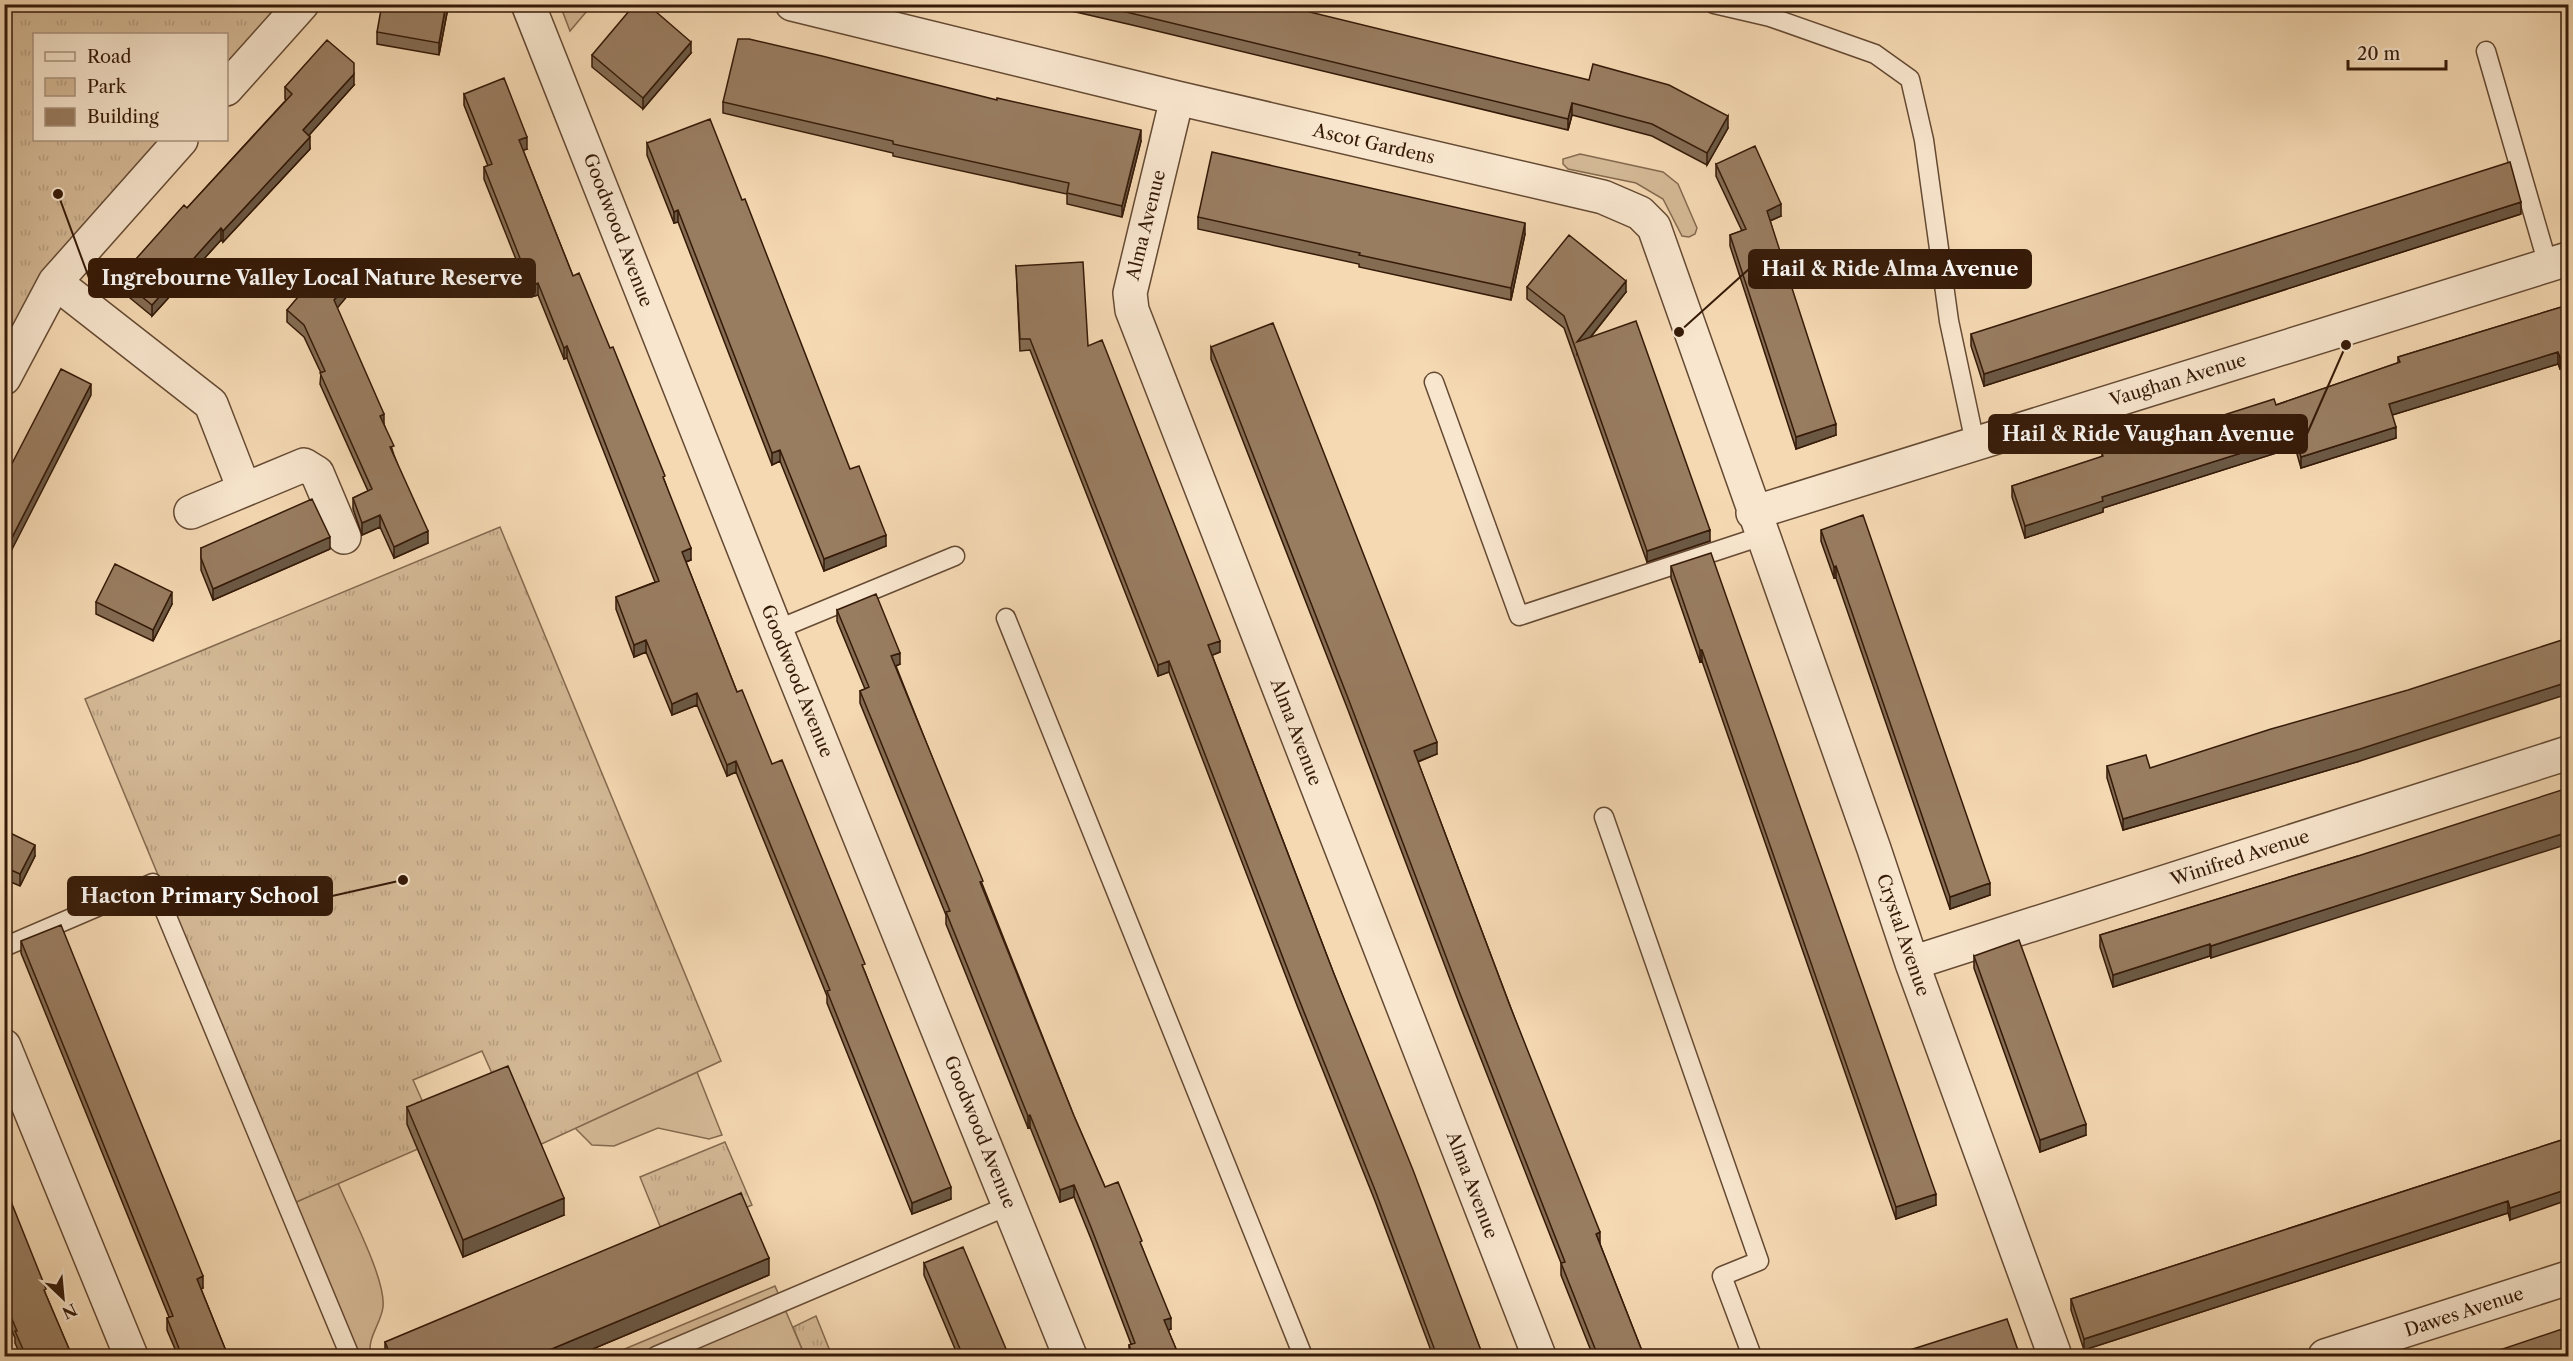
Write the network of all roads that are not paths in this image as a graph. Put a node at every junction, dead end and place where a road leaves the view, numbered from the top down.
1 (302, 4) edge
2 (528, 4) edge
3 (792, 4) edge
4 (1714, 4) edge
5 (2486, 51) dead end
6 (228, 87) edge
7 (1177, 98) junction
8 (180, 141) edge
9 (2558, 262) edge
10 (55, 282) junction
11 (4, 378) edge
12 (1434, 382) dead end
13 (1975, 443) junction
14 (244, 489) junction
15 (191, 512) dead end
16 (1757, 524) junction
17 (344, 537) dead end
18 (955, 556) dead end
19 (1006, 618) dead end
20 (776, 630) junction
21 (2568, 753) edge
22 (1604, 817) dead end
23 (4, 947) edge
24 (1912, 963) junction
25 (4, 1046) edge
26 (1010, 1205) junction
27 (2568, 1278) edge
28 (131, 1356) edge
29 (350, 1356) edge
30 (656, 1356) edge
31 (1070, 1356) edge
32 (1303, 1356) edge
33 (1539, 1356) edge
34 (1752, 1356) edge
35 (2055, 1356) edge
36 (2325, 1356) edge

1 - 6 street
2 - 20 street, Goodwood Avenue
3 - 7 street, Ascot Gardens
4 - 13 lane
5 - 9 lane
7 - 16 street, Ascot Gardens
7 - 33 street, Alma Avenue
8 - 10 street
9 - 13 street, Vaughan Avenue
10 - 11 street
10 - 14 street
12 - 16 lane
13 - 16 street, Vaughan Avenue
14 - 15 street
14 - 17 street
16 - 24 street, Crystal Avenue
18 - 20 lane
19 - 32 lane
20 - 26 street, Goodwood Avenue
21 - 24 street, Winifred Avenue
22 - 34 lane
23 - 29 lane
24 - 35 street, Crystal Avenue
25 - 28 street
26 - 30 lane
26 - 31 street, Goodwood Avenue
27 - 36 street, Dawes Avenue

